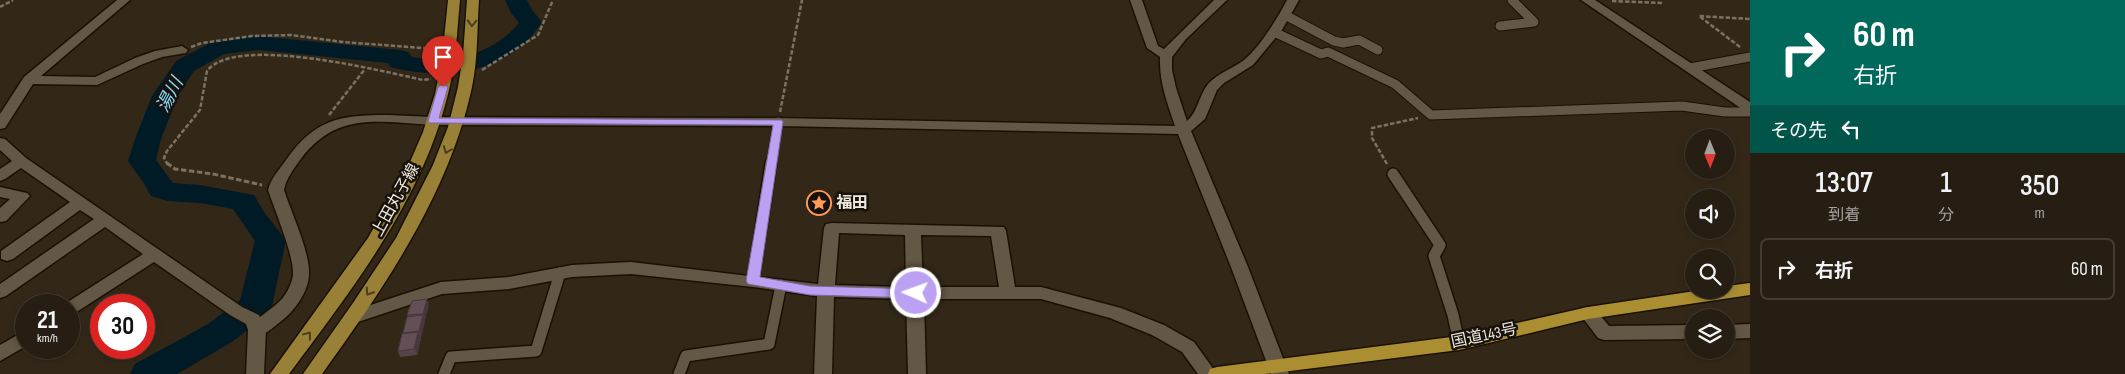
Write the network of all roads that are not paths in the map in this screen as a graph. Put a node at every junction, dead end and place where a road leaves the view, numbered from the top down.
1 (124, 0) edge
2 (454, 0) edge
3 (472, 0) edge
4 (1136, 0) edge
5 (1221, 0) edge
6 (1293, 0) edge
7 (1512, 0) edge
8 (1588, 0) edge
9 (1285, 15) junction
10 (1500, 26) dead end
11 (1274, 32) junction
12 (182, 50) road end
13 (1378, 50) dead end
14 (1166, 55) junction
15 (1750, 57) edge
16 (1690, 68) junction
17 (30, 80) junction
18 (1750, 110) edge
19 (433, 121) junction
20 (456, 121) junction
21 (778, 122) junction
22 (0, 125) edge
23 (1184, 130) junction
24 (0, 142) edge
25 (21, 161) junction
26 (1393, 174) road end
27 (0, 176) edge
28 (0, 192) edge
29 (81, 202) junction
30 (0, 217) edge
31 (104, 220) junction
32 (913, 229) junction
33 (154, 254) junction
34 (7, 255) dead end
35 (560, 273) junction
36 (753, 281) junction
37 (781, 286) junction
38 (1750, 288) edge
39 (826, 291) junction
40 (0, 292) edge
41 (916, 293) junction
42 (1008, 293) junction
43 (80, 302) edge
44 (1588, 313) junction
45 (352, 318) junction
46 (255, 325) junction
47 (1750, 331) edge
48 (1685, 332) edge
49 (1735, 332) edge
50 (1459, 343) junction
51 (15, 344) edge
52 (0, 354) edge
53 (1278, 369) edge
54 (252, 373) edge
55 (279, 374) edge
56 (312, 374) edge
57 (444, 374) edge
58 (679, 374) edge
59 (823, 374) edge
60 (917, 374) edge
61 (1208, 374) edge
62 (1217, 374) edge

1 - 17 street
2 - 19 main road, 上田丸子線
3 -> 20 main road, 上田丸子線
4 - 14 street
5 - 14 street
6 - 9 street
7 - 10 lane
8 - 16 street
9 - 11 street
9 - 13 lane
11 - 18 lane
11 - 23 street
12 - 17 street
14 - 23 street
15 - 16 lane
16 - 18 street
17 - 22 street
19 - 20 street
19 - 46 street
55 -> 19 main road, 上田丸子線
20 - 21 street
20 -> 45 main road, 上田丸子線
21 - 23 street
21 - 36 lane
23 - 53 street
24 - 25 street
25 - 27 street
25 - 29 street
26 - 50 lane
28 - 30 street
29 - 31 street
29 - 34 street
31 - 33 street
31 - 40 street
32 - 39 street
32 - 41 street
32 - 42 street
33 - 43 street
33 - 46 street
35 - 36 street
35 - 45 street
35 - 57 lane
36 - 37 street
37 - 39 street
37 - 58 lane
38 - 44 highway, 国道143号
39 - 41 street
39 - 59 street
41 - 42 street
41 - 60 street
42 - 61 street
44 - 48 street
44 - 50 highway, 国道143号
45 - 56 main road, 上田丸子線
46 - 54 street
47 - 49 street
50 - 53 highway, 国道143号
51 - 52 street
53 - 62 highway, 国道143号

